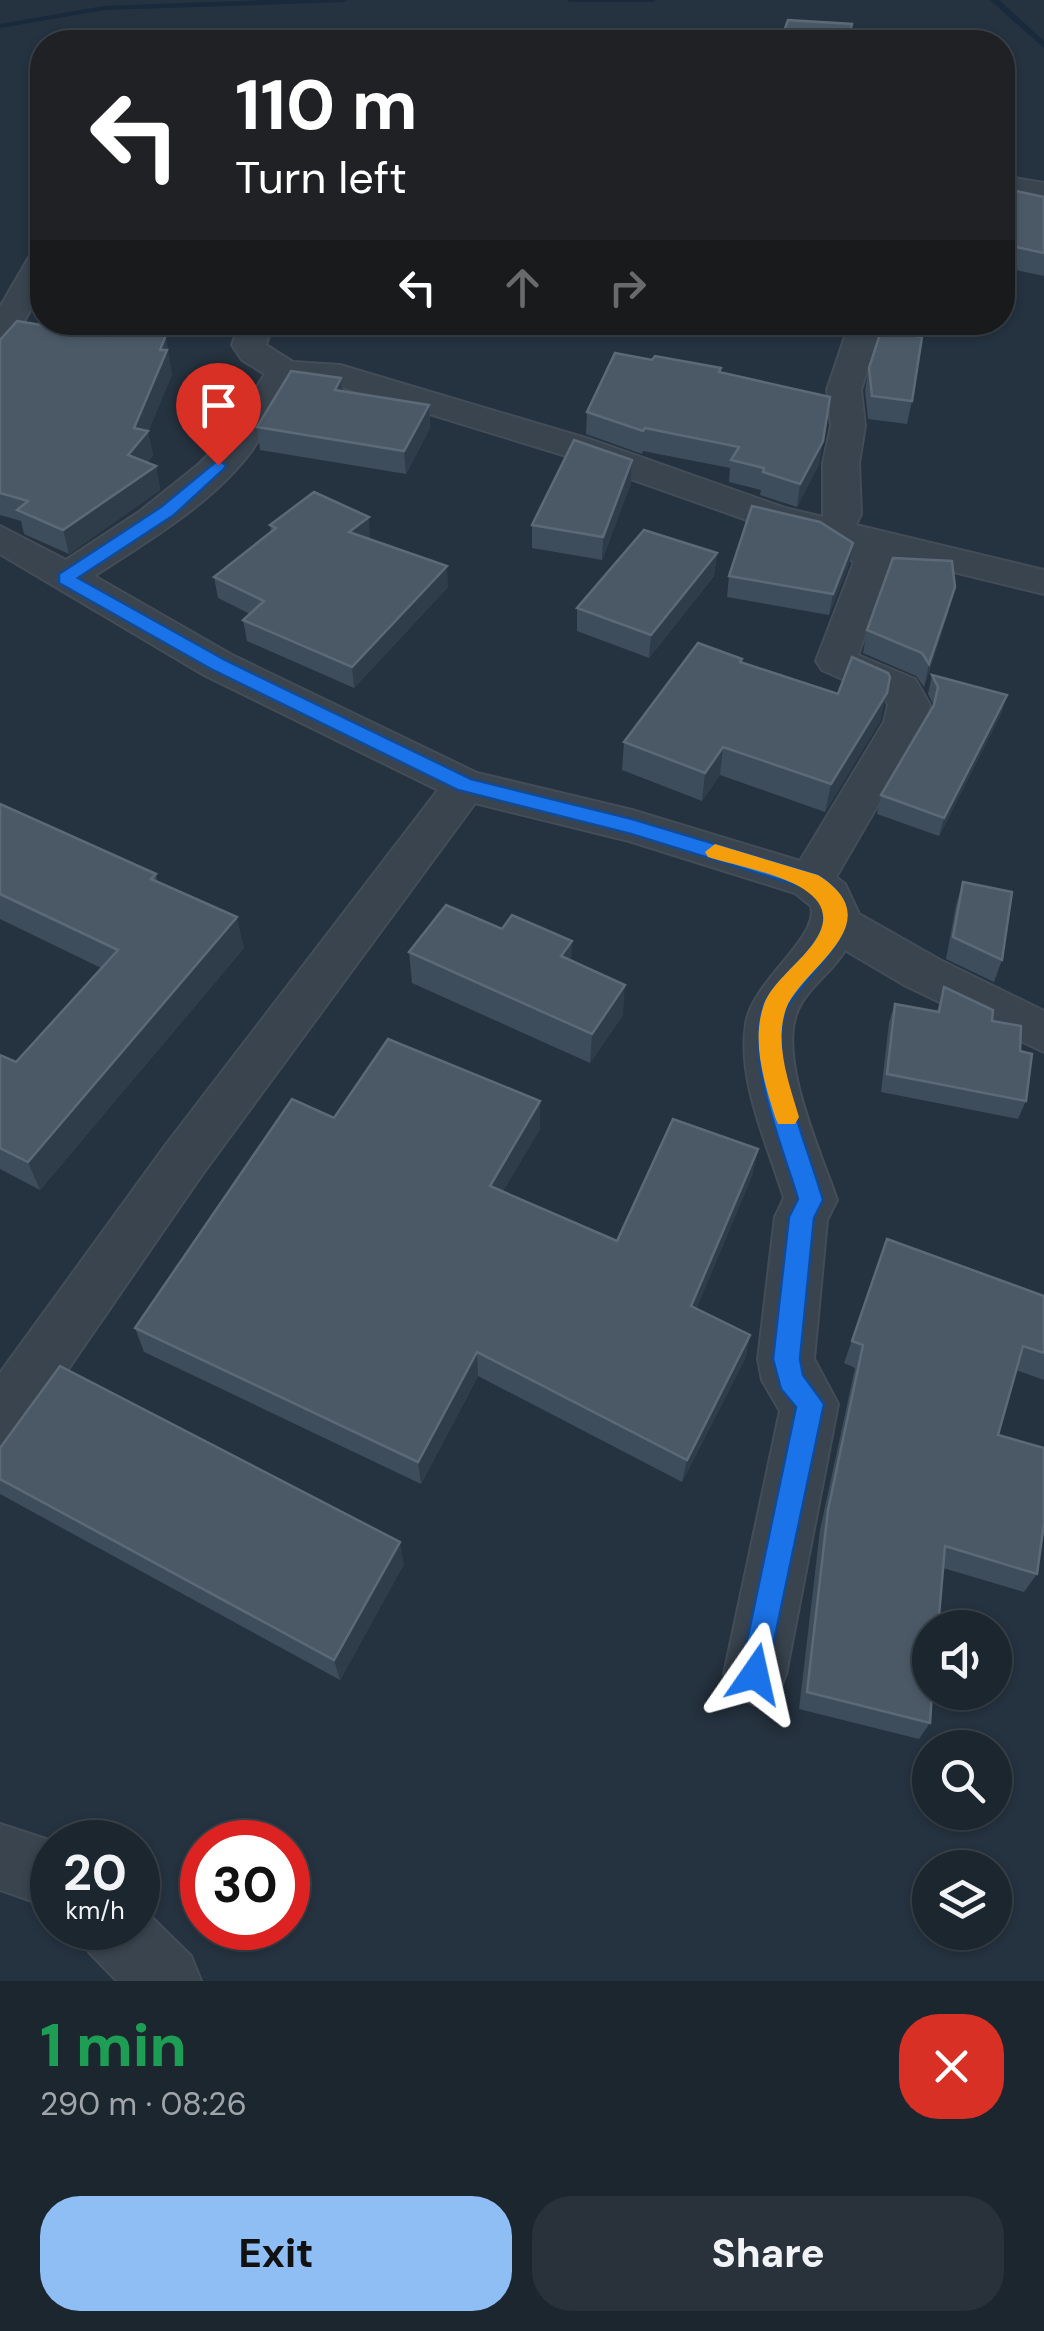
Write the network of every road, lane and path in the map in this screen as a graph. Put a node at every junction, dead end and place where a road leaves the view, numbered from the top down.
1 (1015, 187) edge
2 (1044, 192) edge
3 (30, 282) edge
4 (253, 335) edge
5 (863, 335) edge
6 (0, 336) edge
7 (287, 373) junction
8 (833, 533) junction
9 (0, 538) edge
10 (65, 578) junction
11 (1044, 582) edge
12 (465, 785) junction
13 (822, 901) junction
14 (1044, 1033) edge
15 (0, 1420) edge
16 (755, 1674) dead end
17 (0, 1858) edge
18 (30, 1868) edge
19 (135, 1950) edge
20 (166, 1981) edge

1 - 2 street
3 - 6 street
4 - 7 street
5 - 8 street
7 - 8 street
7 - 10 street
8 - 11 street
8 - 13 street
9 - 10 street
10 - 12 street
12 - 13 street
12 - 15 street
13 - 14 street
13 - 16 street
17 - 18 street
19 - 20 street

